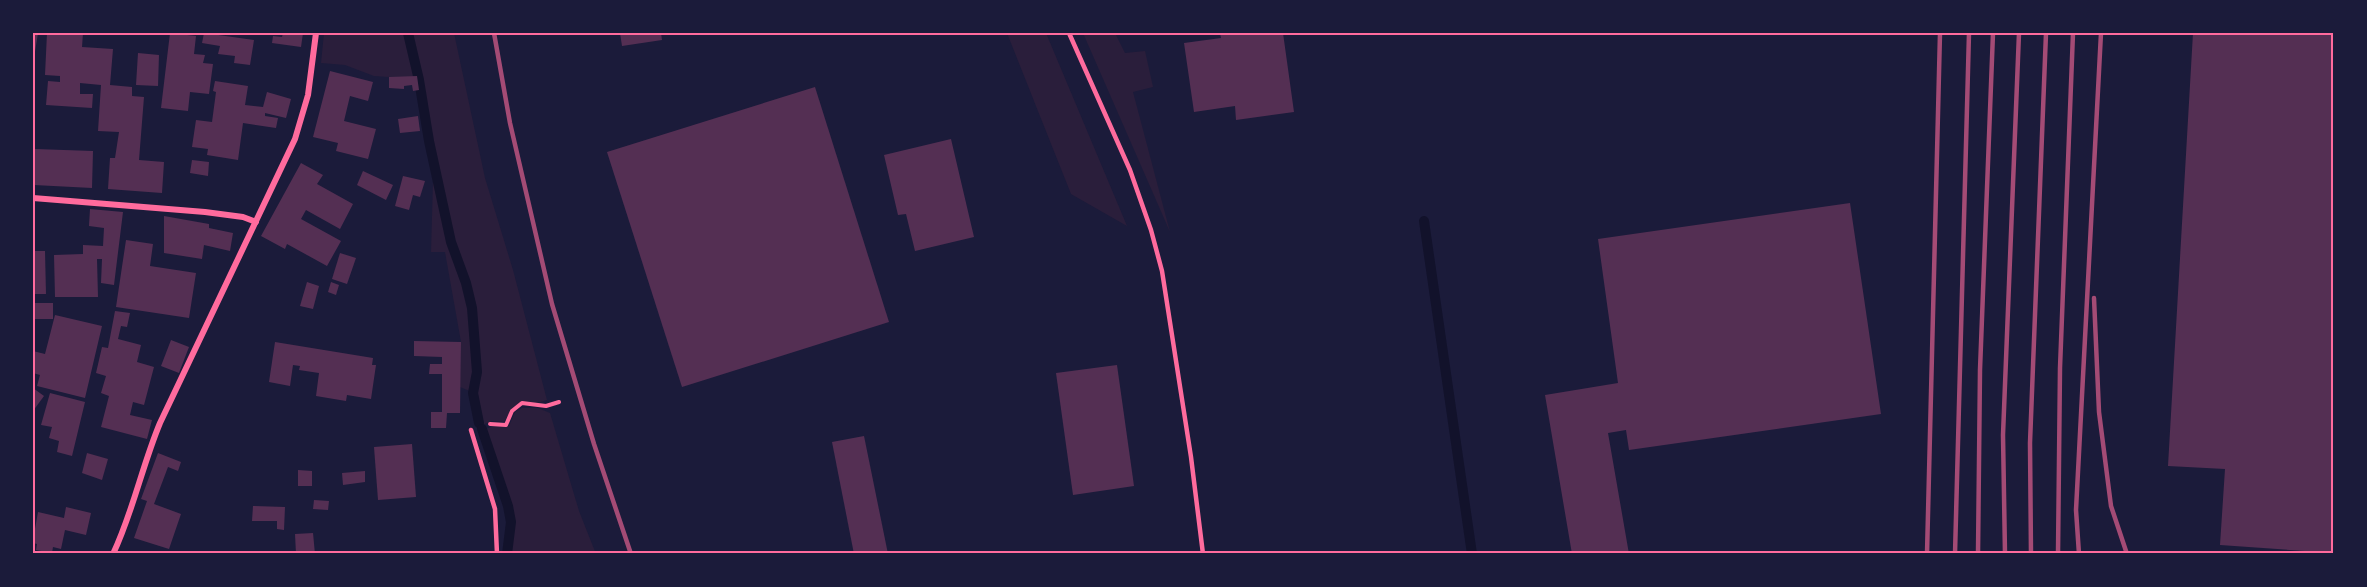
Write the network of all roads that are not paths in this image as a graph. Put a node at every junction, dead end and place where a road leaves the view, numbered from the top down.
1 (316, 33) edge
2 (1069, 33) edge
3 (33, 198) edge
4 (256, 222) junction
5 (471, 430) road end
6 (113, 554) edge
7 (497, 554) edge
8 (1203, 554) edge

1 - 4 street
2 - 8 lane
3 - 4 street
4 - 6 street
5 - 7 lane

